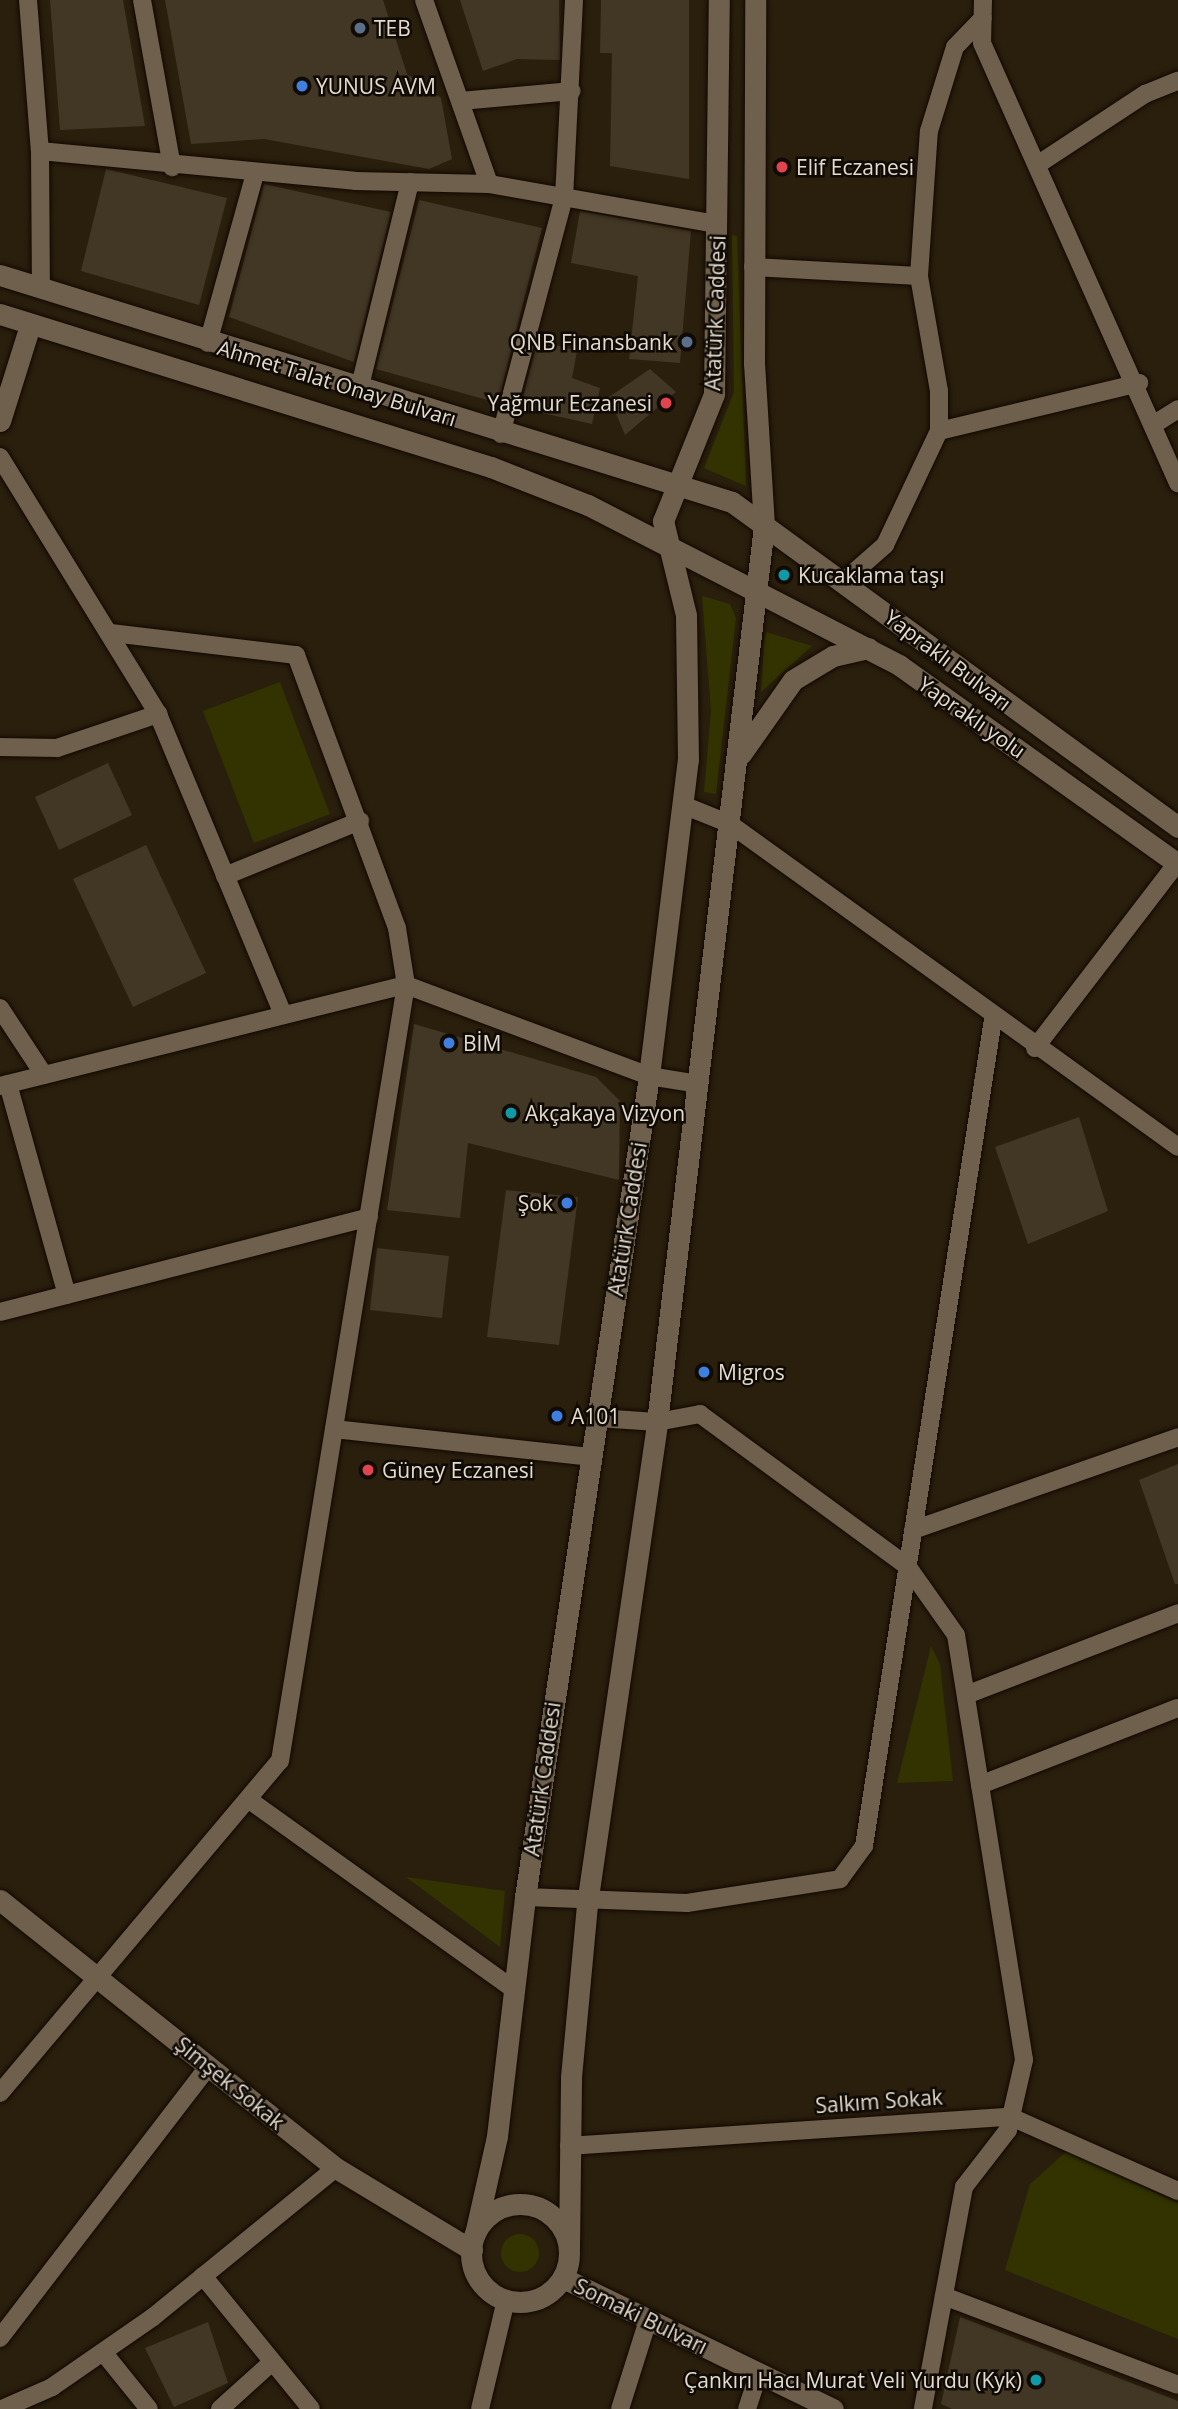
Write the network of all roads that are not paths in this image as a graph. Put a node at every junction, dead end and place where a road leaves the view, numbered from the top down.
1 (28, 0) edge
2 (142, 0) edge
3 (424, 0) edge
4 (573, 0) edge
5 (719, 0) edge
6 (755, 0) edge
7 (983, 9) edge
8 (1178, 81) edge
9 (572, 91) junction
10 (461, 101) junction
11 (40, 151) junction
12 (1040, 163) junction
13 (172, 167) junction
14 (255, 173) junction
15 (410, 182) junction
16 (489, 184) junction
17 (564, 198) junction
18 (717, 224) junction
19 (753, 267) junction
20 (0, 275) edge
21 (919, 276) junction
22 (41, 289) junction
23 (0, 314) edge
24 (30, 325) junction
25 (208, 343) junction
26 (1139, 383) junction
27 (359, 390) junction
28 (1178, 410) edge
29 (0, 421) edge
30 (1156, 423) junction
31 (939, 431) junction
32 (500, 434) junction
33 (0, 457) edge
34 (1178, 483) edge
35 (676, 485) junction
36 (764, 522) junction
37 (666, 545) junction
38 (843, 582) junction
39 (753, 593) junction
40 (111, 633) junction
41 (867, 648) junction
42 (158, 714) junction
43 (0, 747) edge
44 (736, 765) junction
45 (683, 805) junction
46 (360, 821) junction
47 (730, 824) junction
48 (1178, 827) edge
49 (1178, 864) edge
50 (225, 876) junction
51 (406, 985) junction
52 (0, 1008) edge
53 (283, 1015) junction
54 (993, 1018) junction
55 (1035, 1048) junction
56 (44, 1075) junction
57 (649, 1076) junction
58 (699, 1084) junction
59 (4, 1085) edge
60 (1178, 1147) edge
61 (369, 1217) junction
62 (67, 1295) junction
63 (0, 1312) edge
64 (598, 1418) junction
65 (657, 1422) junction
66 (334, 1429) junction
67 (1178, 1437) edge
68 (592, 1457) junction
69 (913, 1530) junction
70 (908, 1567) junction
71 (1178, 1613) edge
72 (966, 1695) junction
73 (1178, 1708) edge
74 (980, 1785) junction
75 (252, 1802) junction
76 (524, 1897) junction
77 (0, 1899) edge
78 (587, 1904) junction
79 (96, 1976) junction
80 (512, 1988) junction
81 (209, 2066) junction
82 (0, 2093) edge
83 (1011, 2118) junction
84 (569, 2146) junction
85 (336, 2168) junction
86 (1178, 2192) edge
87 (473, 2242) junction
88 (569, 2248) junction
89 (203, 2276) junction
90 (563, 2278) junction
91 (944, 2296) junction
92 (506, 2300) junction
93 (648, 2320) junction
94 (0, 2338) edge
95 (103, 2352) junction
96 (272, 2362) junction
97 (759, 2373) junction
98 (1178, 2385) edge
99 (2, 2409) edge
100 (149, 2409) edge
101 (220, 2409) edge
102 (311, 2409) edge
103 (480, 2409) edge
104 (620, 2409) edge
105 (747, 2409) edge
106 (833, 2409) edge
107 (923, 2409) edge

1 - 11 street
2 - 13 street
3 - 10 street
4 - 9 street
5 - 18 main road, Atatürk Caddesi
6 - 19 main road, Atatürk Caddesi
7 - 12 street
7 - 21 street
8 - 12 street
9 - 10 street
9 - 17 street
10 - 16 street
11 - 13 street
11 - 22 street
12 - 26 street
13 - 14 street
14 - 15 street
14 - 25 street
15 - 16 street
15 - 27 street
16 - 17 street
17 - 18 street
17 - 32 street
18 - 35 main road, Atatürk Caddesi
19 - 21 street
19 - 36 main road, Atatürk Caddesi
20 - 22 main road, Ahmet Talat Onay Bulvarı
21 - 31 street
22 - 25 main road, Ahmet Talat Onay Bulvarı
23 - 24 main road, Ahmet Talat Onay Bulvarı
24 - 29 main road
24 - 37 main road, Ahmet Talat Onay Bulvarı
25 - 27 main road, Ahmet Talat Onay Bulvarı
26 - 30 street
26 - 31 street
27 - 32 main road, Ahmet Talat Onay Bulvarı
28 - 30 street
30 - 34 street
31 - 38 street
32 - 35 main road, Ahmet Talat Onay Bulvarı
33 - 40 street
35 - 36 main road, Yapraklı Bulvarı
35 - 37 main road, Atatürk Caddesi
36 - 38 main road, Yapraklı Bulvarı
36 - 39 main road, Atatürk Caddesi
37 - 39 main road
37 - 45 main road, Atatürk Caddesi
38 - 48 main road, Yapraklı Bulvarı
39 - 41 main road, Yapraklı yolu
39 - 44 main road, Atatürk Caddesi
40 - 42 street
40 - 46 street
41 - 44 main road
41 - 49 main road, Yapraklı yolu
42 - 43 street
42 - 50 street
44 - 47 main road, Atatürk Caddesi
45 - 47 street
45 - 57 main road, Atatürk Caddesi
46 - 50 street
46 - 51 street
47 - 54 street
47 - 58 main road, Atatürk Caddesi
49 - 55 street
50 - 53 street
51 - 53 street
51 - 57 street
51 - 61 street
52 - 56 street
53 - 56 street
54 - 55 street
54 - 69 street
55 - 60 street
56 - 59 street
57 - 58 street
57 - 64 main road, Atatürk Caddesi
58 - 65 main road, Atatürk Caddesi
59 - 62 street
61 - 62 street
61 - 66 street
62 - 63 street
64 - 65 street
64 - 68 main road, Atatürk Caddesi
65 - 70 street
65 - 78 main road, Atatürk Caddesi
66 - 68 street
66 - 75 street
67 - 69 street
68 - 76 main road, Atatürk Caddesi
69 - 70 street
70 - 72 street
70 - 78 street
71 - 72 street
72 - 74 street
73 - 74 street
74 - 83 street
75 - 79 street
75 - 80 street
76 - 78 street
76 - 80 main road, Atatürk Caddesi
77 - 79 main road, Şimşek Sokak
78 - 84 main road, Atatürk Caddesi
79 - 81 main road, Şimşek Sokak
79 - 82 street
80 - 87 main road, Atatürk Caddesi
81 - 85 main road, Şimşek Sokak
81 - 94 street
83 - 84 street, Salkım Sokak
83 - 86 street, Salkım Sokak
83 - 91 street
84 - 88 main road, Atatürk Caddesi
85 - 87 main road, Şimşek Sokak
85 - 89 street
87 - 88 main road
87 - 92 main road
88 - 90 main road
89 - 95 street
89 - 96 street
90 - 92 main road
90 - 93 main road, Somaki Bulvarı
91 - 98 street
91 - 107 street
92 - 103 street
93 - 97 main road, Somaki Bulvarı
93 - 104 street
95 - 99 street
95 - 100 street
96 - 101 street
96 - 102 street
97 - 105 street
97 - 106 main road, Somaki Bulvarı

